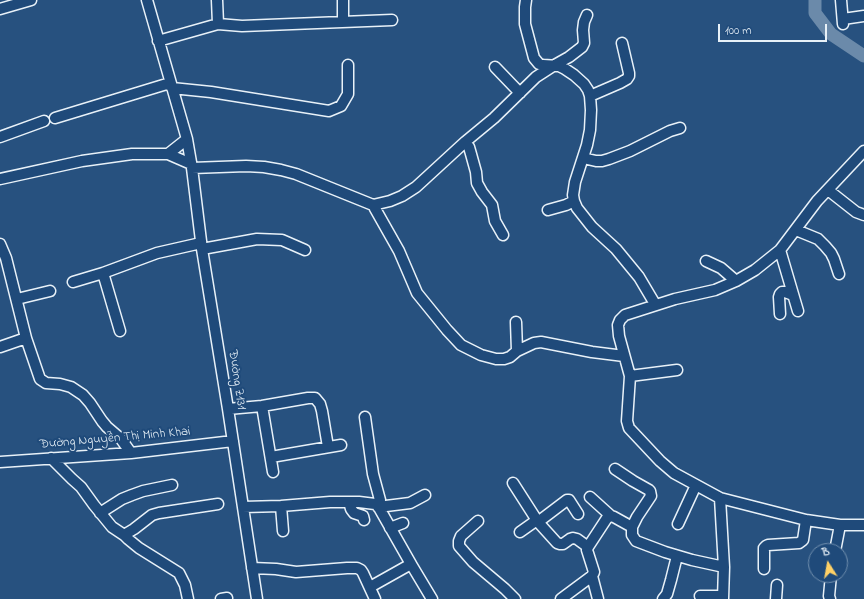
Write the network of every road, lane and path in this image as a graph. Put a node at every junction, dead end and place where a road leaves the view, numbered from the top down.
1 (31, 0) edge
2 (146, 0) edge
3 (217, 0) edge
4 (343, 0) edge
5 (526, 0) edge
6 (841, 0) edge
7 (0, 9) edge
8 (587, 15) dead end
9 (864, 16) edge
10 (392, 20) dead end
11 (343, 22) junction
12 (218, 24) junction
13 (158, 41) junction
14 (622, 43) dead end
15 (348, 65) dead end
16 (553, 66) junction
17 (495, 67) dead end
18 (171, 86) junction
19 (520, 93) junction
20 (590, 96) junction
21 (55, 118) dead end
22 (44, 122) dead end
23 (680, 128) dead end
24 (0, 137) edge
25 (187, 139) junction
26 (465, 142) junction
27 (864, 151) edge
28 (168, 154) junction
29 (583, 158) junction
30 (191, 166) junction
31 (0, 179) edge
32 (828, 190) junction
33 (574, 201) junction
34 (373, 205) junction
35 (548, 210) dead end
36 (864, 215) edge
37 (796, 230) junction
38 (503, 235) dead end
39 (0, 244) edge
40 (201, 246) junction
41 (304, 250) dead end
42 (780, 250) junction
43 (706, 261) dead end
44 (103, 273) junction
45 (839, 274) dead end
46 (736, 281) junction
47 (73, 282) dead end
48 (50, 291) dead end
49 (793, 295) junction
50 (17, 299) junction
51 (656, 304) junction
52 (798, 311) dead end
53 (780, 314) dead end
54 (516, 322) dead end
55 (120, 331) dead end
56 (26, 338) junction
57 (0, 347) edge
58 (517, 351) junction
59 (624, 356) junction
60 (677, 370) dead end
61 (630, 376) junction
62 (262, 406) junction
63 (228, 409) junction
64 (365, 417) dead end
65 (233, 441) junction
66 (341, 445) dead end
67 (328, 447) junction
68 (131, 453) junction
69 (271, 457) junction
70 (51, 458) junction
71 (1, 460) edge
72 (615, 469) dead end
73 (273, 472) dead end
74 (513, 483) dead end
75 (172, 485) dead end
76 (696, 485) junction
77 (425, 495) dead end
78 (590, 497) dead end
79 (720, 498) junction
80 (349, 502) junction
81 (218, 504) dead end
82 (281, 506) junction
83 (378, 506) junction
84 (243, 508) junction
85 (100, 513) junction
86 (578, 514) dead end
87 (611, 516) junction
88 (364, 520) dead end
89 (806, 520) junction
90 (538, 521) junction
91 (478, 522) dead end
92 (403, 524) dead end
93 (678, 524) dead end
94 (864, 524) edge
95 (840, 525) junction
96 (632, 527) junction
97 (390, 528) junction
98 (284, 531) dead end
99 (520, 532) dead end
100 (124, 535) junction
101 (837, 543) edge
102 (588, 547) junction
103 (677, 556) junction
104 (411, 564) junction
105 (724, 567) junction
106 (252, 568) junction
107 (764, 569) dead end
108 (592, 576) junction
109 (830, 583) edge
110 (777, 585) dead end
111 (370, 587) junction
112 (700, 596) dead end
113 (723, 598) edge
114 (188, 599) edge
115 (257, 599) edge
116 (375, 599) edge
117 (432, 599) edge
118 (515, 599) edge
119 (560, 599) edge
120 (598, 599) edge
121 (663, 599) edge
122 (776, 599) edge
123 (830, 599) edge

1 - 7 street
2 - 13 street, Đường Z131
3 - 12 street
4 - 11 street
5 - 16 street
6 - 9 street
8 - 16 street
10 - 11 street
11 - 12 street
12 - 13 street
13 - 18 street, Đường Z131
14 - 20 street
15 - 18 street
16 - 19 street
16 - 20 street
17 - 19 street
18 - 21 street
18 - 25 street, Đường Z131
19 - 26 street
20 - 29 street
22 - 24 street
23 - 29 street
25 - 28 street
25 - 30 street, Đường Z131
26 - 34 street
26 - 38 street
27 - 32 street
28 - 30 street
28 - 31 street
29 - 33 street
30 - 34 street
30 - 40 street, Đường Z131
32 - 36 street
32 - 37 street
33 - 35 street
33 - 51 street
34 - 58 street
37 - 42 street
37 - 45 street
39 - 50 street
40 - 41 street
40 - 44 street
40 - 63 street, Đường Z131
42 - 46 street
42 - 49 street
43 - 46 street
44 - 47 street
44 - 55 street
46 - 51 street
48 - 50 street
49 - 52 street
49 - 53 street
50 - 56 street
51 - 59 street
54 - 58 street
56 - 57 street
56 - 68 street
58 - 59 street
59 - 61 street
60 - 61 street
61 - 76 street
62 - 63 street
62 - 67 street
62 - 69 street
63 - 65 street, Đường Z131
64 - 83 street
65 - 68 street, Đường Nguyễn Thị Minh Khai
65 - 84 street, Đường Z131
66 - 67 street
67 - 69 street
68 - 70 street, Đường Nguyễn Thị Minh Khai
69 - 73 street
70 - 71 street, Đường Nguyễn Thị Minh Khai
70 - 85 street
72 - 96 street
74 - 90 street
75 - 85 street
76 - 79 street
76 - 93 street
77 - 83 street
78 - 87 street
79 - 89 street
79 - 105 street
80 - 82 street
80 - 83 street
80 - 88 street
81 - 100 street
82 - 84 street
82 - 98 street
83 - 97 street
84 - 106 street, Đường Z131
85 - 100 street
86 - 90 street
87 - 96 street
87 - 102 street
89 - 95 street
89 - 107 street
90 - 99 street
90 - 102 street
91 - 118 street
92 - 97 street
94 - 95 street
95 - 101 street
96 - 103 street
97 - 104 street
100 - 114 street
102 - 108 street
103 - 105 street
103 - 121 street
104 - 111 street
104 - 117 street
105 - 113 street
106 - 111 street
106 - 115 street, Đường Z131
108 - 119 street
108 - 120 street
109 - 123 street
110 - 122 street
111 - 116 street
112 - 113 street

